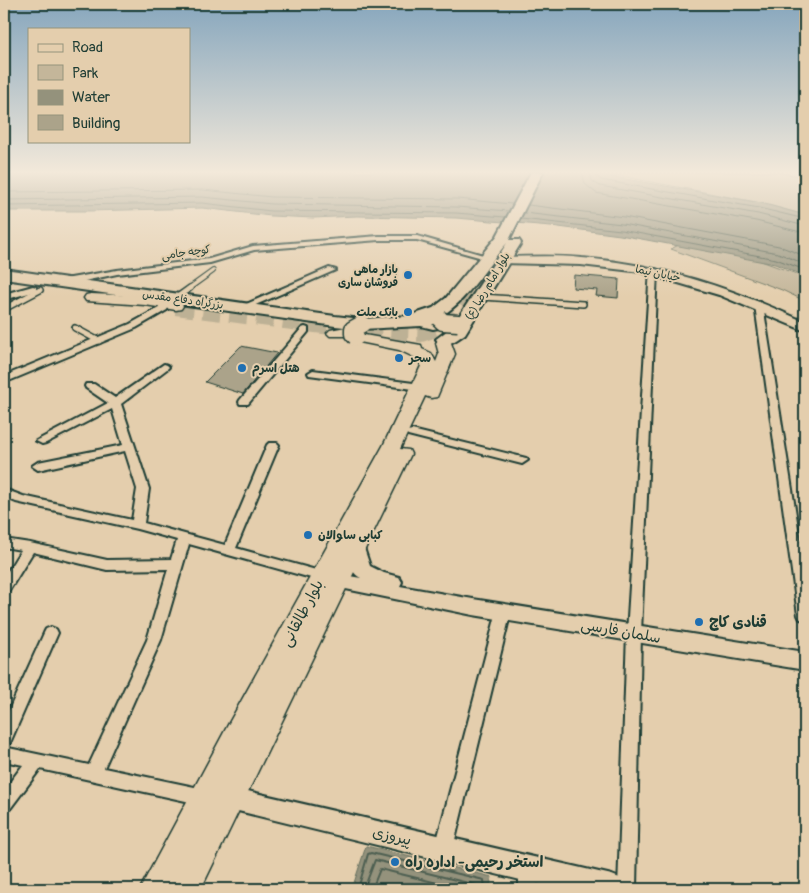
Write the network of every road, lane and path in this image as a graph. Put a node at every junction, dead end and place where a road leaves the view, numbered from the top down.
1 (524, 214) edge
2 (526, 214) edge
3 (520, 225) junction
4 (496, 257) junction
5 (332, 270) dead end
6 (213, 271) dead end
7 (653, 271) junction
8 (4, 274) edge
9 (65, 282) junction
10 (4, 285) edge
11 (36, 290) junction
12 (480, 297) junction
13 (4, 298) edge
14 (172, 304) junction
15 (583, 304) dead end
16 (759, 305) junction
17 (4, 308) edge
18 (240, 308) junction
19 (805, 327) edge
20 (75, 328) dead end
21 (441, 328) junction
22 (348, 329) junction
23 (305, 330) junction
24 (99, 340) junction
25 (404, 346) junction
26 (164, 367) dead end
27 (313, 373) dead end
28 (4, 380) edge
29 (90, 386) dead end
30 (420, 387) junction
31 (244, 402) dead end
32 (115, 403) junction
33 (412, 433) junction
34 (42, 441) dead end
35 (273, 445) dead end
36 (128, 446) junction
37 (522, 460) dead end
38 (38, 466) dead end
39 (4, 493) edge
40 (137, 525) junction
41 (184, 537) junction
42 (4, 543) edge
43 (30, 547) junction
44 (355, 547) junction
45 (229, 550) junction
46 (175, 564) junction
47 (329, 575) junction
48 (4, 587) edge
49 (437, 599) junction
50 (504, 610) junction
51 (805, 615) edge
52 (51, 633) dead end
53 (634, 633) junction
54 (805, 661) edge
55 (4, 738) edge
56 (4, 754) edge
57 (36, 761) junction
58 (94, 772) junction
59 (204, 796) junction
60 (230, 798) junction
61 (4, 803) edge
62 (444, 848) junction
63 (528, 879) edge
64 (156, 889) edge
65 (185, 889) edge
66 (612, 889) edge
67 (627, 889) edge

1 - 3 highway
2 - 3 highway
3 - 4 highway, بلوار امام رضا (ع)
3 - 4 highway, بلوار امام رضا (ع)
4 - 7 street, خیابان نیما
4 - 9 street, کوچه جامی
4 - 12 highway, بلوار امام رضا (ع)
4 - 21 highway, بلوار امام رضا (ع)
5 - 18 street
6 - 14 lane
7 - 16 street, خیابان نیما
7 - 53 street
8 - 9 highway, بزرگراه دفاع مقدس
9 - 14 highway, بزرگراه دفاع مقدس
10 - 11 highway, بزرگراه دفاع مقدس
11 - 13 street
11 - 14 highway, بزرگراه دفاع مقدس
11 - 17 lane
12 - 15 lane
12 - 21 highway, بلوار امام رضا (ع)
14 - 18 highway, بزرگراه دفاع مقدس
14 - 23 highway, بزرگراه دفاع مقدس
14 - 24 street
16 - 19 street, خیابان نیما
16 - 51 street
18 - 22 highway, بزرگراه دفاع مقدس
20 - 24 lane
21 - 22 highway
21 - 25 main road
21 - 33 main road, بلوار طالقانی
22 - 23 highway, بزرگراه دفاع مقدس
22 - 25 main road
23 - 31 street
24 - 28 street
25 - 30 main road, بلوار طالقانی
26 - 32 street
27 - 30 street
29 - 32 street
30 - 47 main road, بلوار طالقانی
32 - 34 street
32 - 36 street
33 - 37 street
33 - 44 main road, بلوار طالقانی
35 - 45 street
36 - 38 street
36 - 40 street
39 - 40 street
40 - 41 street
41 - 45 street
41 - 46 street
42 - 43 street
43 - 46 street
43 - 48 street
44 - 47 main road, بلوار طالقانی
44 - 49 street, سلمان فارسی
45 - 47 street
46 - 58 street
47 - 49 street, سلمان فارسی
47 - 59 main road, بلوار طالقانی
47 - 60 main road, بلوار طالقانی
49 - 50 street, سلمان فارسی
50 - 53 street, سلمان فارسی
50 - 62 street
52 - 55 street
53 - 54 street, سلمان فارسی
53 - 67 street
56 - 57 street
57 - 58 street
57 - 61 street
58 - 59 street
59 - 64 main road, بلوار طالقانی
60 - 62 street, پیروزی
60 - 65 main road, بلوار طالقانی
62 - 63 street, پیروزی
63 - 66 street, پیروزی

